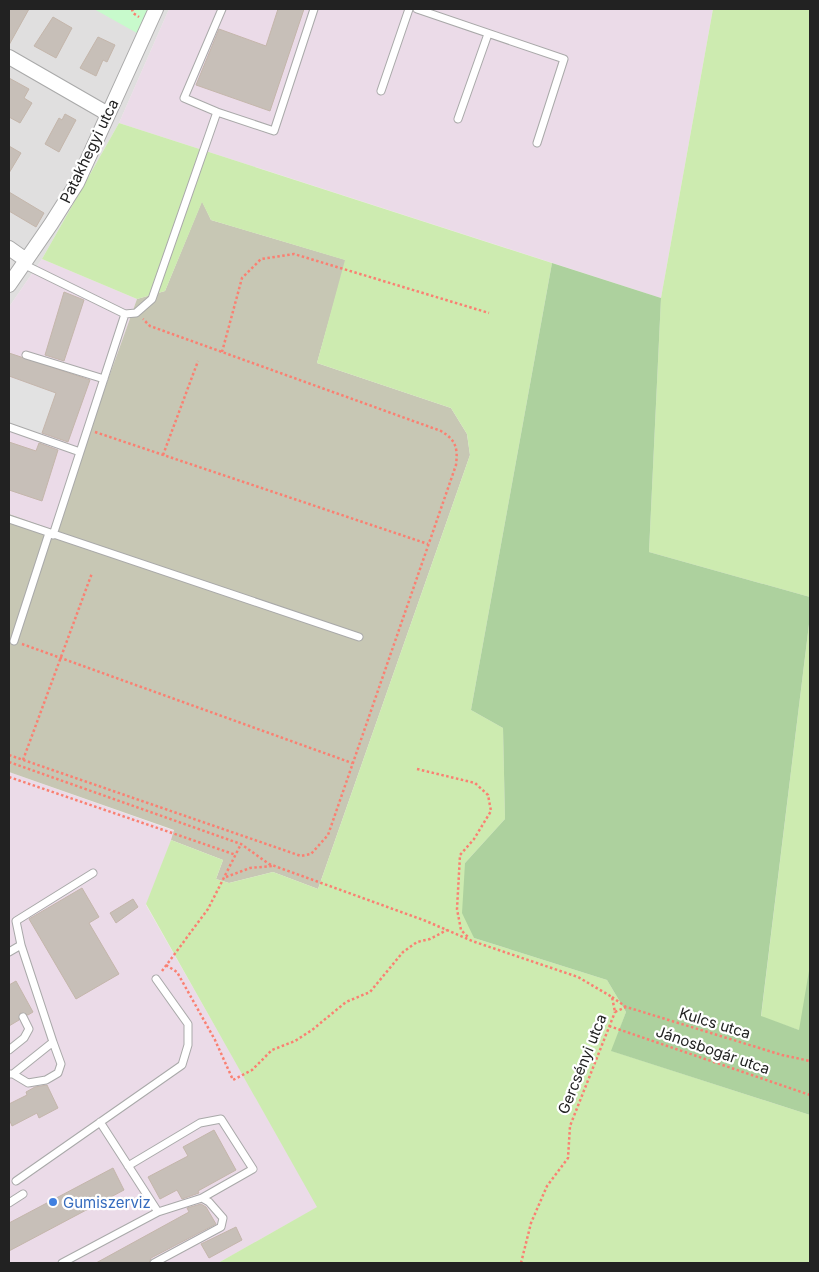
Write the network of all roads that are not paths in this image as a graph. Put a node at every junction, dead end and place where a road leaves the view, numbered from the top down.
1 (156, 9) edge
2 (222, 9) edge
3 (314, 9) edge
4 (408, 9) edge
5 (417, 9) edge
6 (488, 34) junction
7 (9, 57) edge
8 (381, 91) dead end
9 (217, 112) junction
10 (108, 114) junction
11 (458, 119) dead end
12 (537, 143) dead end
13 (9, 248) edge
14 (24, 262) junction
15 (9, 285) edge
16 (125, 314) junction
17 (26, 354) dead end
18 (104, 379) junction
19 (9, 427) edge
20 (80, 452) junction
21 (9, 519) edge
22 (51, 534) junction
23 (359, 637) dead end
24 (14, 640) road end
25 (93, 873) dead end
26 (21, 944) junction
27 (9, 952) edge
28 (156, 979) road end
29 (23, 1017) dead end
30 (52, 1042) junction
31 (9, 1050) edge
32 (11, 1074) edge
33 (100, 1122) junction
34 (128, 1166) junction
35 (16, 1181) dead end
36 (23, 1194) dead end
37 (202, 1198) junction
38 (9, 1203) edge
39 (158, 1212) junction
40 (62, 1263) edge
41 (154, 1263) edge

1 - 10 street, Patakhegyi utca
2 - 9 lane
3 - 9 lane
4 - 8 lane
5 - 6 lane
6 - 11 lane
6 - 12 lane
7 - 10 street
9 - 16 lane
10 - 14 street, Patakhegyi utca
13 - 14 street
14 - 15 street, Patakhegyi utca
14 - 16 lane
16 - 18 lane
17 - 18 lane
18 - 20 lane
19 - 20 lane
20 - 22 lane
21 - 22 lane
22 - 23 lane
22 - 24 lane
25 - 26 lane
26 - 27 lane
26 - 30 lane
28 - 33 lane
29 - 31 lane
30 - 32 lane
30 - 32 lane
33 - 34 lane
33 - 35 lane
34 - 37 lane
34 - 39 lane
36 - 38 lane
37 - 39 lane
37 - 41 lane
39 - 40 lane

